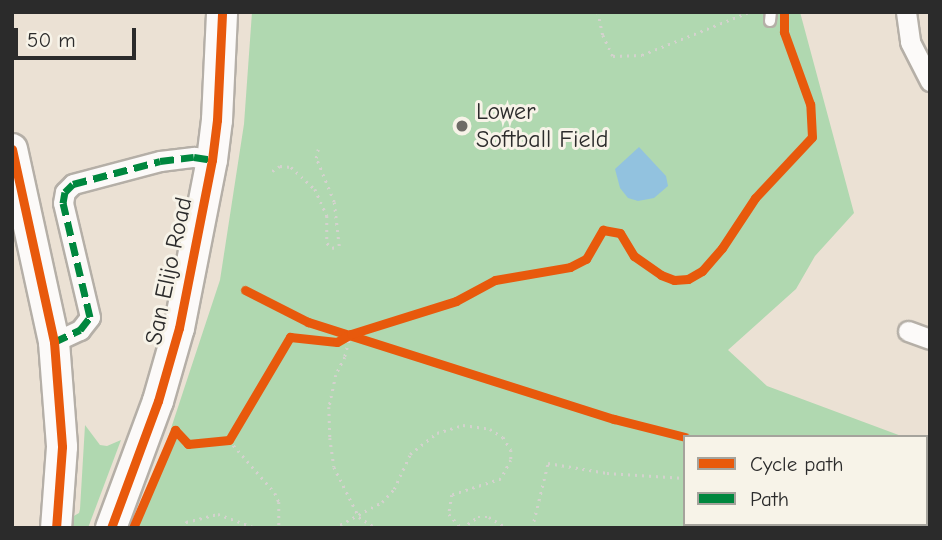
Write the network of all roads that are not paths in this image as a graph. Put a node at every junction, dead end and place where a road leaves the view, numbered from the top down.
1 (222, 12) edge
2 (906, 12) edge
3 (930, 81) edge
4 (12, 149) edge
5 (212, 160) junction
6 (908, 331) dead end
7 (930, 339) edge
8 (54, 342) junction
9 (56, 528) edge
10 (111, 528) edge

1 - 5 main road, San Elijo Road
2 - 3 street
4 - 8 main road
5 - 8 street
5 - 10 main road, San Elijo Road
6 - 7 street
8 - 9 main road

